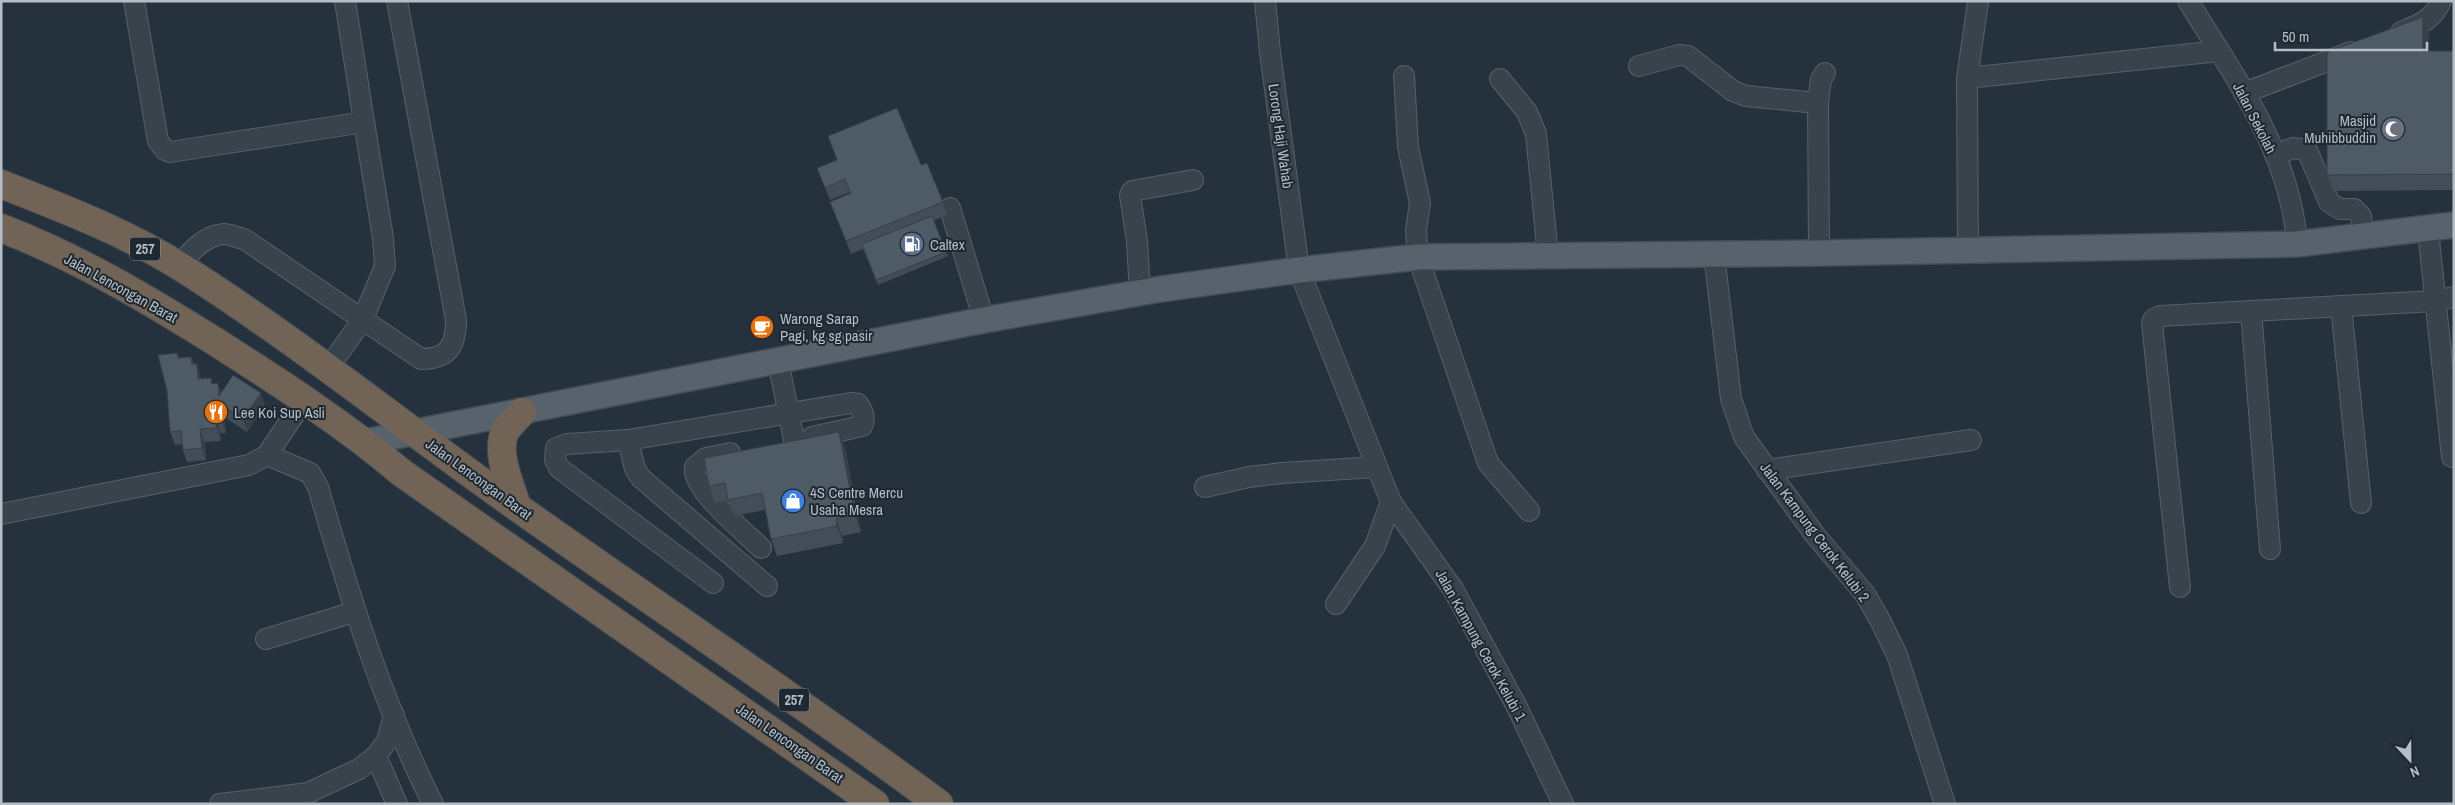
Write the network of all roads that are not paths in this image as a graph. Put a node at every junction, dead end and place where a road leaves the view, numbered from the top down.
1 (134, 1) edge
2 (344, 1) edge
3 (397, 1) edge
4 (1266, 1) edge
5 (2188, 1) edge
6 (2441, 1) edge
7 (1978, 2) edge
8 (2219, 51) junction
9 (1639, 66) dead end
10 (1825, 73) dead end
11 (1404, 76) dead end
12 (1967, 78) junction
13 (1500, 79) dead end
14 (2244, 93) junction
15 (1818, 103) junction
16 (364, 122) junction
17 (2275, 155) junction
18 (1194, 180) dead end
19 (1, 184) edge
20 (950, 208) dead end
21 (2454, 225) edge
22 (1, 228) edge
23 (2428, 230) junction
24 (2364, 237) junction
25 (2297, 244) junction
26 (1968, 251) junction
27 (1819, 253) junction
28 (1714, 254) junction
29 (1548, 256) junction
30 (1418, 257) junction
31 (179, 266) junction
32 (1299, 270) junction
33 (1140, 292) junction
34 (2444, 299) edge
35 (2341, 306) junction
36 (2251, 311) junction
37 (363, 319) junction
38 (984, 320) junction
39 (778, 361) junction
40 (329, 367) junction
41 (304, 400) junction
42 (522, 412) junction
43 (789, 413) junction
44 (416, 433) junction
45 (628, 440) junction
46 (1971, 440) dead end
47 (365, 442) junction
48 (750, 449) edge
49 (267, 455) junction
50 (2452, 457) dead end
51 (1376, 467) junction
52 (1767, 470) junction
53 (1205, 487) dead end
54 (1391, 502) junction
55 (2361, 503) dead end
56 (517, 507) junction
57 (1529, 511) dead end
58 (1, 514) edge
59 (761, 548) dead end
60 (2270, 549) dead end
61 (714, 583) dead end
62 (767, 586) dead end
63 (2180, 587) dead end
64 (1336, 604) dead end
65 (354, 612) junction
66 (266, 639) dead end
67 (394, 715) junction
68 (376, 756) junction
69 (1559, 802) edge
70 (220, 804) edge
71 (397, 804) edge
72 (433, 804) edge
73 (875, 804) edge
74 (939, 804) edge
75 (1945, 804) edge

1 - 16 street
2 - 16 street
3 - 37 street
4 - 32 street, Lorong Haji Wahab
5 - 8 street, Jalan Sekolah
6 - 14 street
7 - 12 street
8 - 12 street
8 - 14 street, Jalan Sekolah
9 - 15 street
10 - 15 street
11 - 30 street
12 - 26 street
13 - 29 street
14 - 17 street, Jalan Sekolah
15 - 27 street
16 - 37 street
17 - 24 street
17 - 25 street, Jalan Sekolah
18 - 33 street
19 - 31 highway, Jalan Lencongan Barat / 257
20 - 38 street
21 - 23 main road
22 - 41 highway, Jalan Lencongan Barat / 257
23 - 24 main road
23 - 34 street
24 - 25 main road
25 - 26 main road
26 - 27 main road
27 - 28 main road
28 - 29 main road
28 - 52 street, Jalan Kampung Cerok Kelubi 2
29 - 30 main road
30 - 32 main road
30 - 57 street
31 - 37 street
31 - 40 highway, Jalan Lencongan Barat / 257
32 - 33 main road
32 - 51 street, Jalan Kampung Cerok Kelubi 1
33 - 38 main road
34 - 35 street
34 - 50 street
35 - 36 street
35 - 55 street
36 - 60 street
36 - 63 street
37 - 40 street
38 - 39 main road
39 - 42 main road
39 - 43 street
40 - 44 highway, Jalan Lencongan Barat / 257
41 - 47 highway, Jalan Lencongan Barat / 257
41 - 49 street
42 - 44 main road
42 - 56 highway
43 - 43 street
43 - 45 street
44 - 47 main road
44 - 56 highway, Jalan Lencongan Barat / 257
45 - 61 street
45 - 62 street
46 - 52 street
47 - 73 highway, Jalan Lencongan Barat / 257
48 - 59 street
49 - 58 street
49 - 65 street
51 - 53 street
51 - 54 street, Jalan Kampung Cerok Kelubi 1
52 - 75 street, Jalan Kampung Cerok Kelubi 2
54 - 64 street
54 - 69 street, Jalan Kampung Cerok Kelubi 1
56 - 74 highway, Jalan Lencongan Barat / 257
65 - 66 street
65 - 67 street
67 - 68 street
67 - 72 street
68 - 70 street
68 - 71 street

